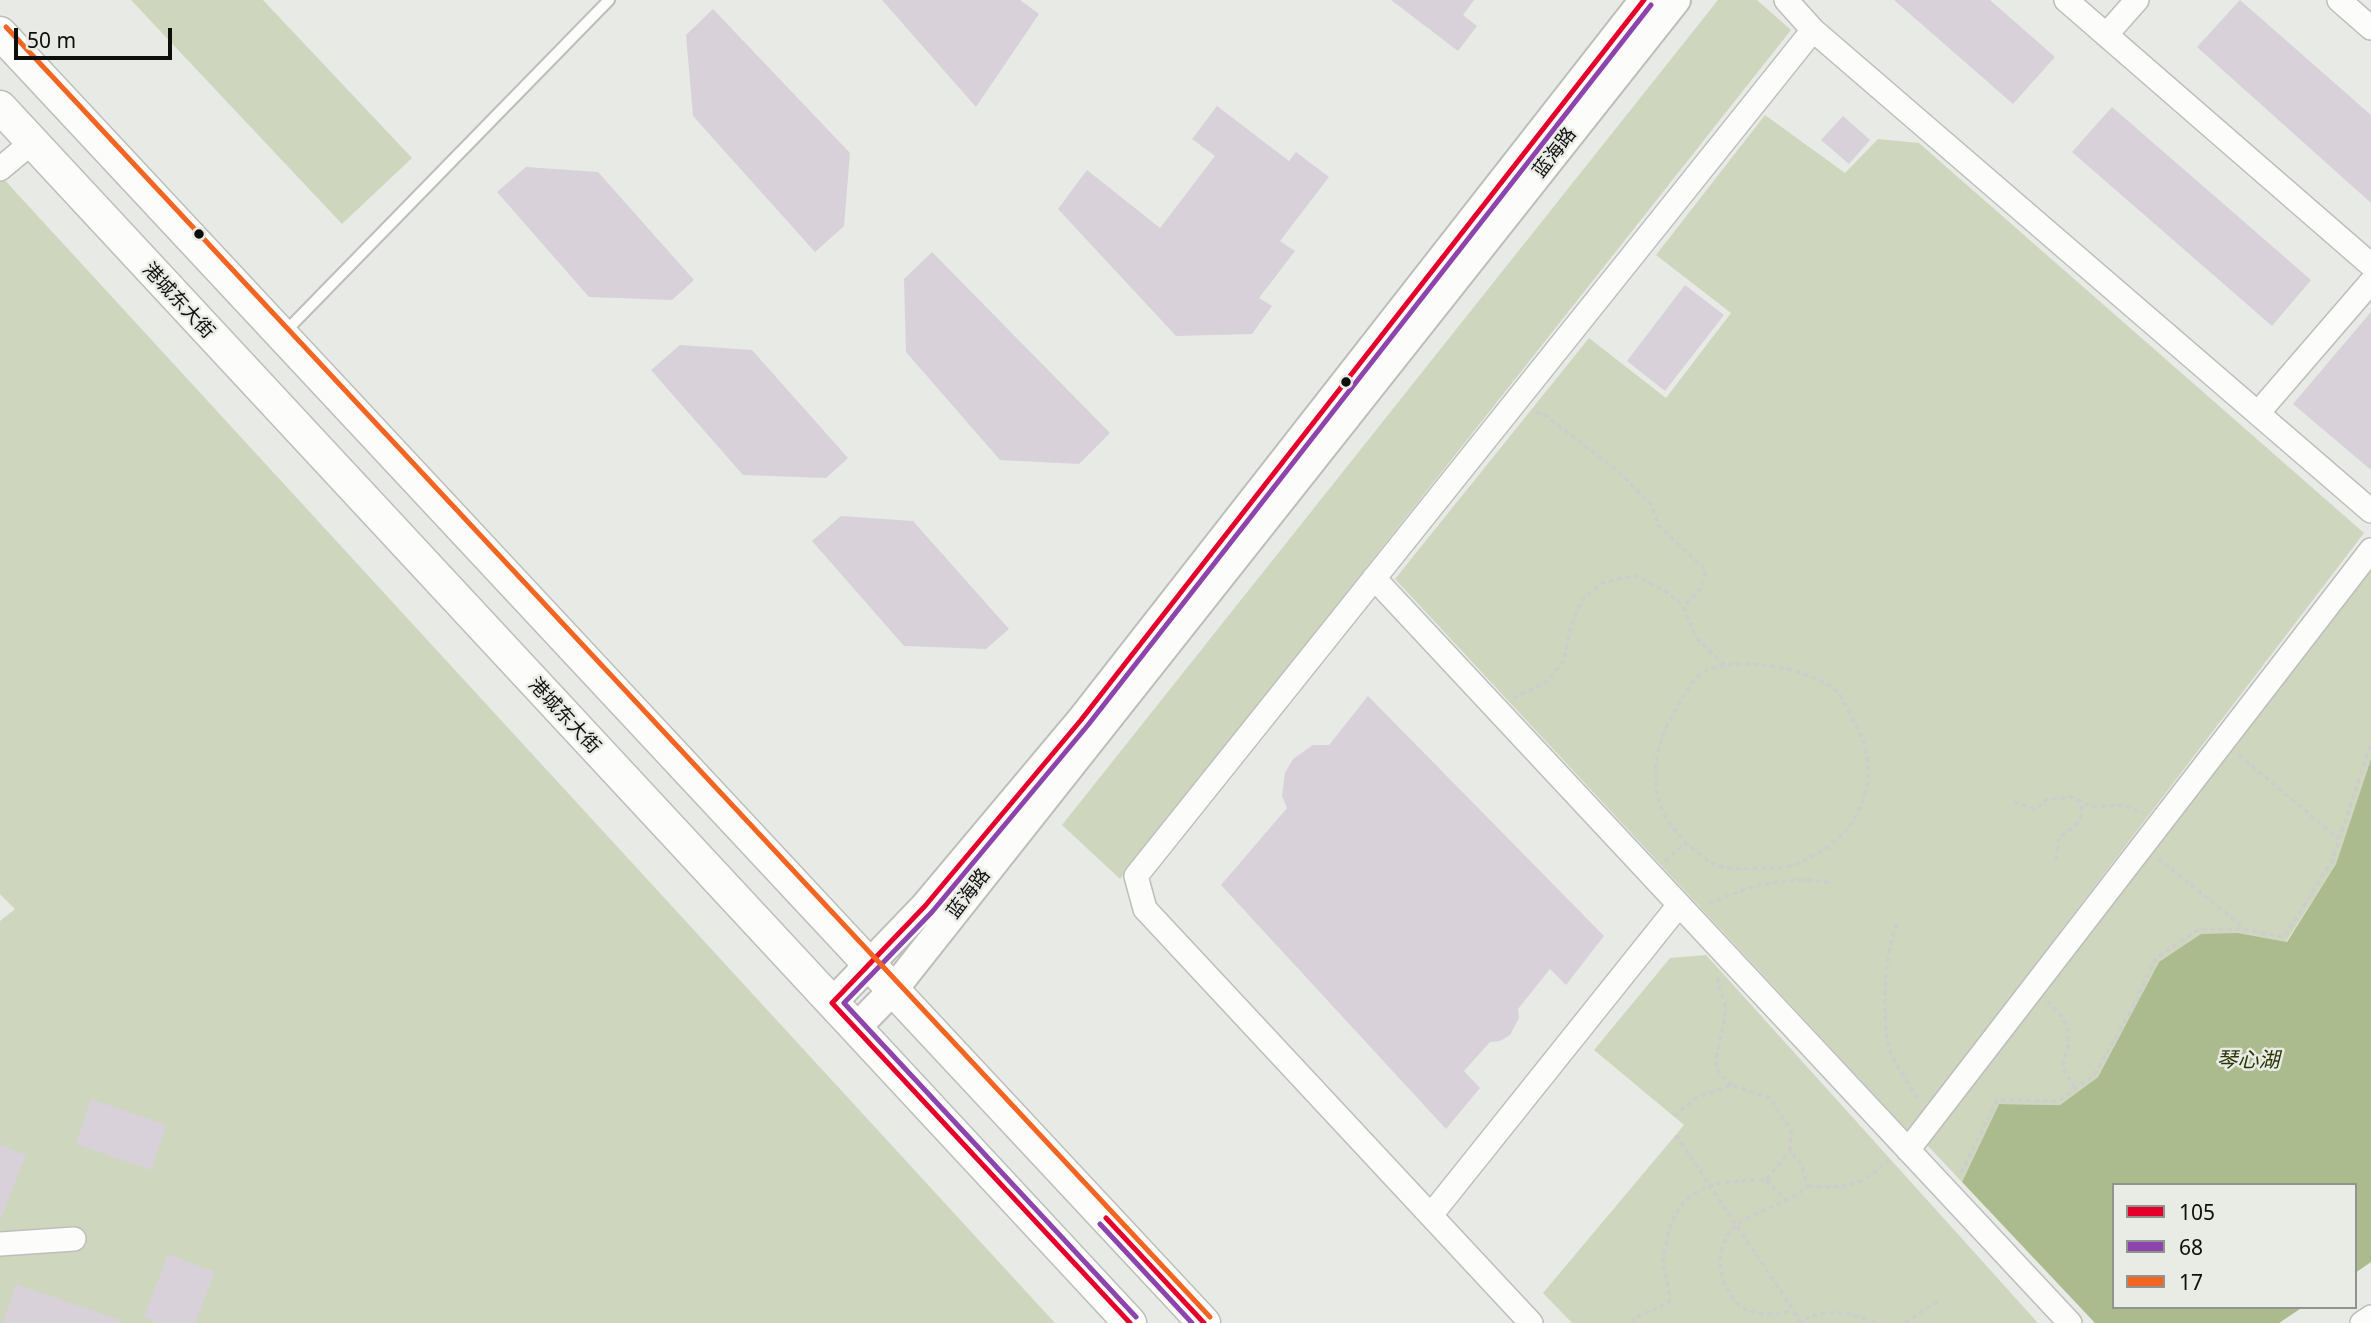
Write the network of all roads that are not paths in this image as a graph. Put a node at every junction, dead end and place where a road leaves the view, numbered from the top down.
1 (608, 0) edge
2 (1644, 0) edge
3 (1676, 0) edge
4 (1786, 0) edge
5 (2066, 0) edge
6 (2137, 0) edge
7 (2339, 0) edge
8 (2371, 28) edge
9 (1813, 30) junction
10 (0, 33) edge
11 (2106, 35) junction
12 (0, 107) edge
13 (31, 143) junction
14 (0, 169) edge
15 (2371, 265) edge
16 (2371, 282) edge
17 (281, 336) junction
18 (2258, 413) junction
19 (2371, 511) edge
20 (2371, 550) edge
21 (1374, 578) junction
22 (1690, 906) junction
23 (867, 965) junction
24 (893, 990) junction
25 (832, 1003) junction
26 (857, 1027) junction
27 (1899, 1154) junction
28 (1431, 1215) junction
29 (74, 1239) dead end
30 (0, 1244) edge
31 (2371, 1317) edge
32 (1130, 1323) edge
33 (1204, 1323) edge
34 (1531, 1323) edge
35 (2070, 1323) edge
36 (2362, 1323) edge

1 - 17 lane
2 - 23 street, 蓝海路
3 - 24 street, 蓝海路
4 - 9 street
5 - 11 street
6 - 11 street
7 - 8 street
9 - 18 street
9 - 21 street
10 - 17 main road
11 - 15 street
12 - 13 main road, 港城东大街
13 - 14 street
13 - 25 main road, 港城东大街
16 - 18 street
17 - 23 main road
18 - 19 street
20 - 27 street
21 - 22 street
21 - 28 street
22 - 27 street
22 - 28 street
23 - 24 main road
23 - 25 street, 蓝海路
24 - 26 street, 蓝海路
24 - 33 main road
25 - 26 main road, 港城东大街
26 - 32 main road, 港城东大街
27 - 35 street
28 - 34 street
29 - 30 street
31 - 36 street

